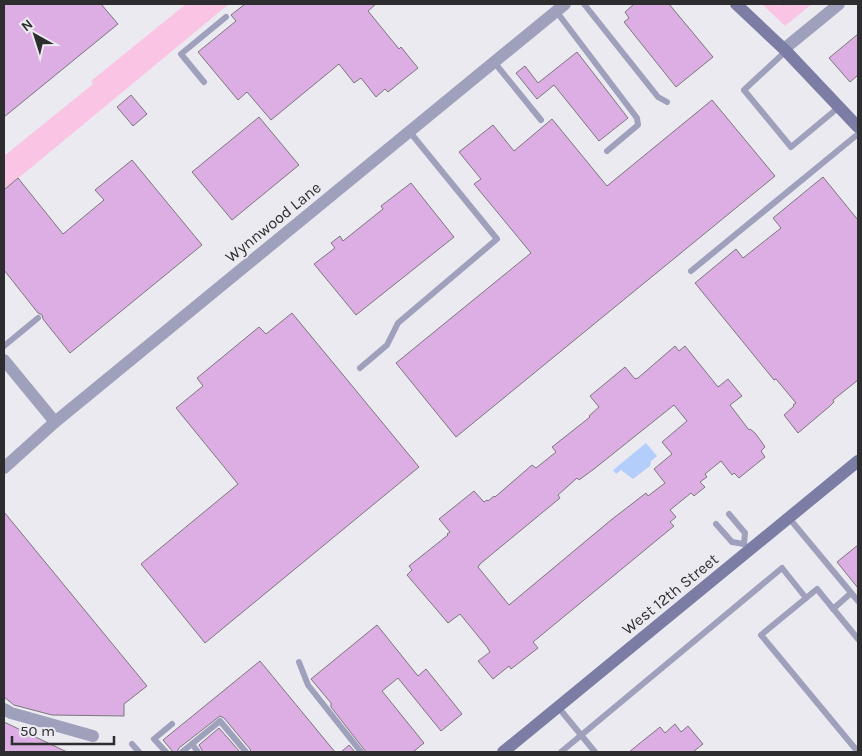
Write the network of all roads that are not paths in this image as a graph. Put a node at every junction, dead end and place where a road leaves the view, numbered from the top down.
1 (584, 4) edge
2 (736, 4) edge
3 (839, 4) edge
4 (560, 7) edge
5 (226, 17) dead end
6 (785, 50) junction
7 (494, 62) junction
8 (204, 82) dead end
9 (667, 102) dead end
10 (839, 107) junction
11 (541, 120) dead end
12 (858, 128) edge
13 (409, 131) junction
14 (858, 134) edge
15 (607, 151) dead end
16 (691, 271) dead end
17 (38, 318) dead end
18 (4, 346) edge
19 (4, 360) edge
20 (360, 368) dead end
21 (55, 422) junction
22 (858, 461) edge
23 (4, 468) edge
24 (729, 514) dead end
25 (789, 518) junction
26 (716, 524) dead end
27 (746, 547) junction
28 (851, 593) junction
29 (806, 598) junction
30 (858, 602) edge
31 (833, 608) junction
32 (858, 639) edge
33 (299, 662) dead end
34 (558, 707) junction
35 (4, 709) edge
36 (172, 724) dead end
37 (581, 735) junction
38 (93, 736) dead end
39 (132, 744) dead end
40 (192, 744) junction
41 (856, 744) edge
42 (139, 752) edge
43 (166, 752) edge
44 (182, 752) edge
45 (198, 752) edge
46 (246, 752) edge
47 (362, 752) edge
48 (503, 752) edge
49 (561, 752) edge
50 (595, 752) edge
51 (858, 752) edge

1 - 9 lane
2 - 6 street
3 - 6 street
4 - 7 street, Wynnwood Lane
4 - 15 lane
5 - 8 lane
6 - 10 street
6 - 10 lane
7 - 11 lane
7 - 13 street, Wynnwood Lane
10 - 12 street
13 - 20 lane
13 - 21 street, Wynnwood Lane
14 - 16 lane
17 - 18 lane
19 - 21 street
21 - 23 street, Wynnwood Lane
22 - 25 street, West 12th Street
24 - 27 lane
25 - 27 street, West 12th Street
25 - 28 lane
26 - 27 lane
27 - 34 street, West 12th Street
28 - 30 lane
28 - 31 lane
29 - 31 lane
29 - 37 lane
29 - 41 lane
31 - 32 lane
33 - 47 lane
34 - 37 lane
34 - 48 street, West 12th Street
35 - 38 street
36 - 43 lane
37 - 49 lane
37 - 50 lane
39 - 42 lane
40 - 44 lane
40 - 45 lane
40 - 46 lane
41 - 51 lane

